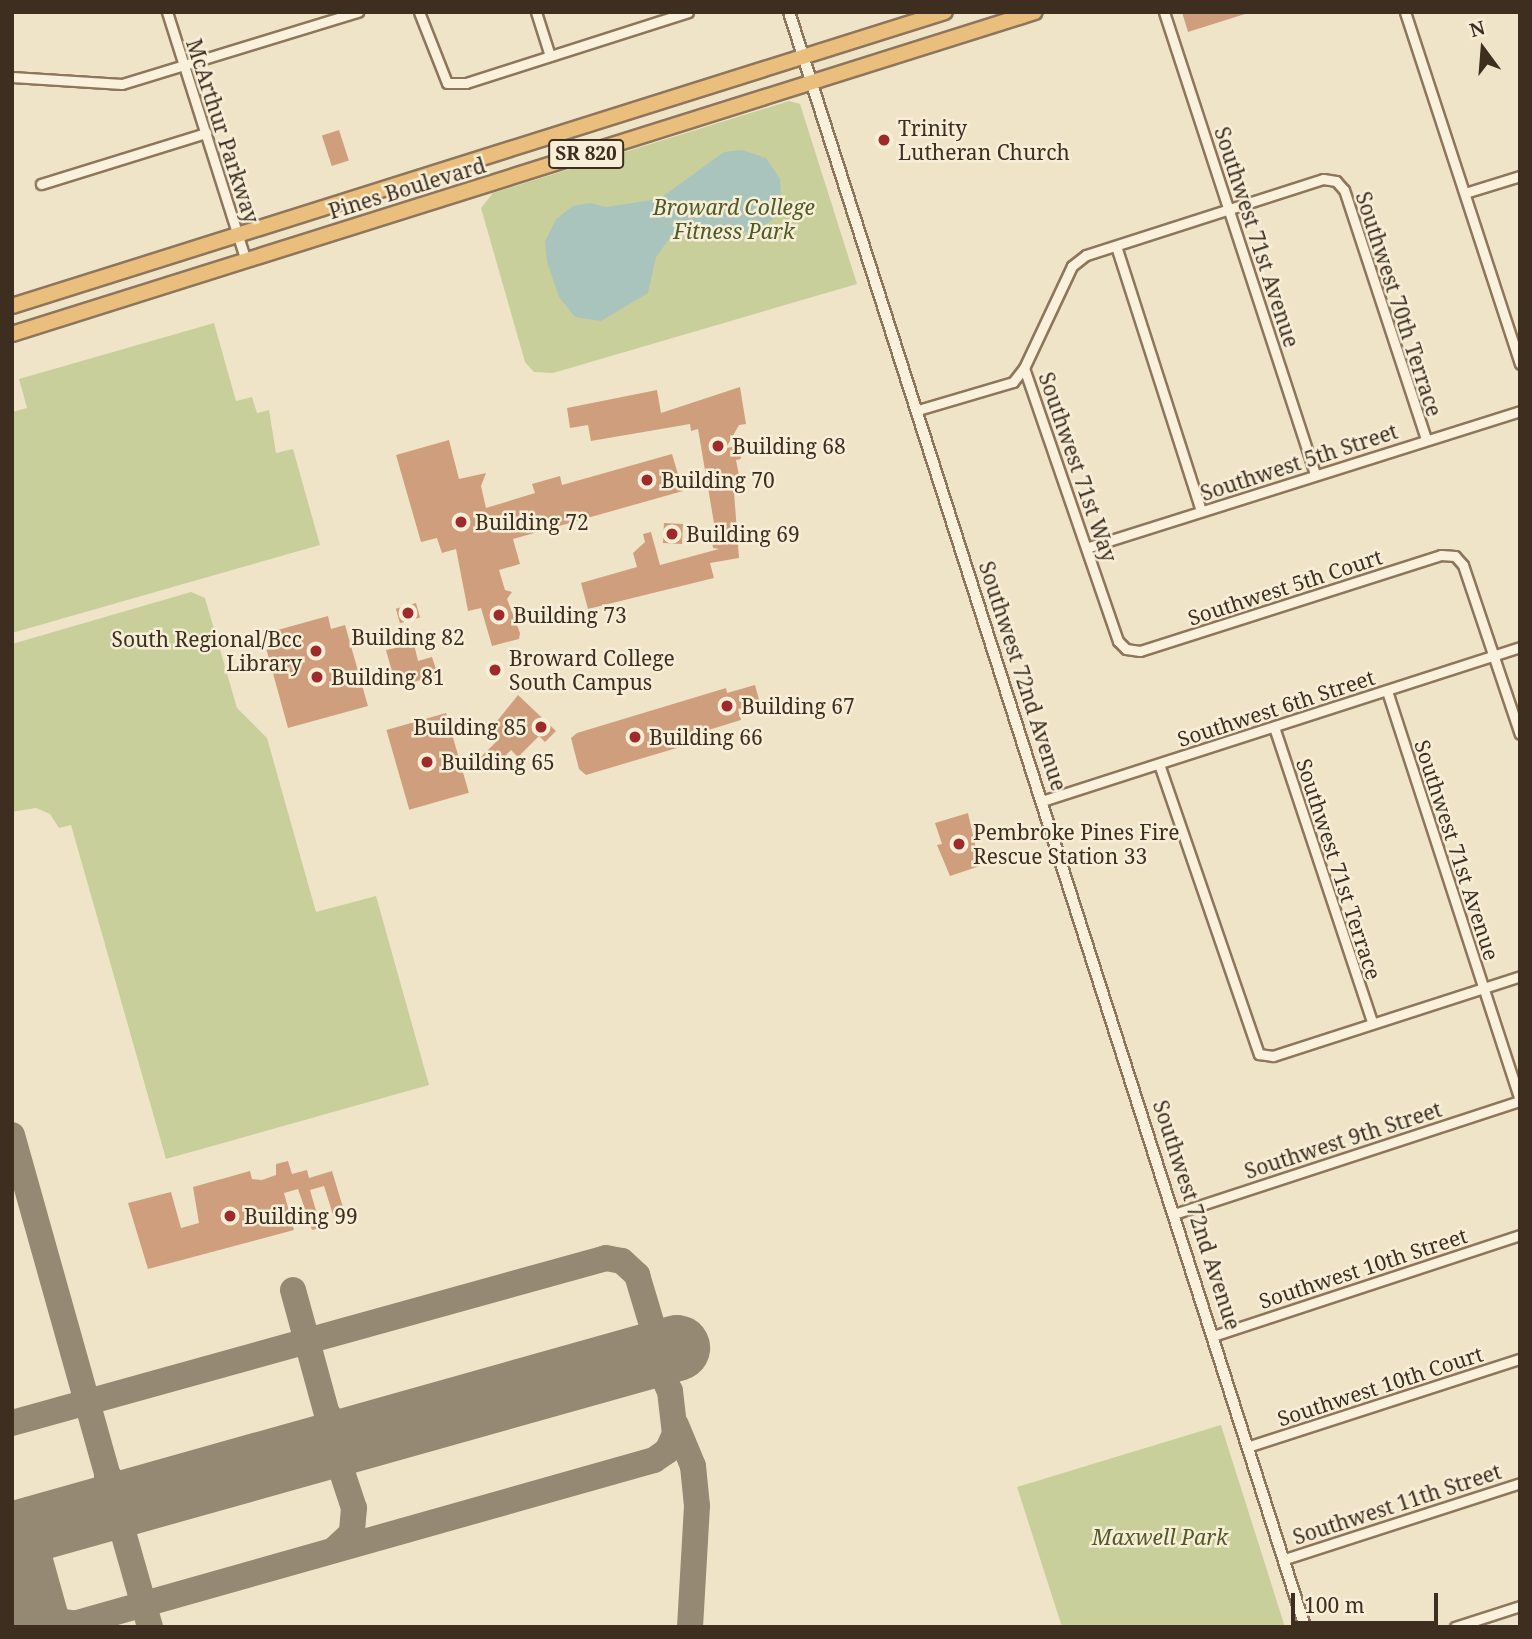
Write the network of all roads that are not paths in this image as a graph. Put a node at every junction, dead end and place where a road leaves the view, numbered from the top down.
1 (167, 12) edge
2 (358, 12) edge
3 (419, 12) edge
4 (536, 12) edge
5 (688, 12) edge
6 (789, 12) edge
7 (945, 12) edge
8 (1035, 12) edge
9 (1164, 12) edge
10 (1405, 12) edge
11 (661, 16) edge
12 (550, 56) junction
13 (804, 57) junction
14 (185, 67) junction
15 (12, 77) edge
16 (813, 81) junction
17 (205, 133) junction
18 (480, 159) junction
19 (1520, 176) edge
20 (1336, 181) joint
21 (41, 184) dead end
22 (469, 191) junction
23 (1465, 193) junction
24 (1230, 208) junction
25 (238, 234) junction
26 (1116, 246) junction
27 (246, 261) junction
28 (12, 306) edge
29 (12, 334) edge
30 (1520, 364) edge
31 (1024, 368) junction
32 (918, 410) junction
33 (1520, 411) edge
34 (1426, 439) junction
35 (1315, 474) junction
36 (1201, 511) junction
37 (1089, 547) junction
38 (1520, 647) edge
39 (1126, 649) joint
40 (1494, 655) junction
41 (1387, 691) junction
42 (1274, 727) junction
43 (1520, 734) edge
44 (1159, 764) junction
45 (1042, 801) junction
46 (1520, 976) edge
47 (1484, 988) junction
48 (1372, 1022) junction
49 (1520, 1101) edge
50 (1177, 1213) junction
51 (1520, 1235) edge
52 (1216, 1335) junction
53 (1520, 1359) edge
54 (1250, 1446) junction
55 (1520, 1483) edge
56 (1285, 1559) junction
57 (1520, 1606) edge
58 (1306, 1627) edge
59 (1455, 1627) edge

1 - 14 street, McArthur Parkway
2 - 14 street
3 - 12 street
4 - 12 street
5 - 11 street
6 - 13 street, Southwest 72nd Avenue
7 - 13 highway, SR 820
8 - 16 highway, SR 820
9 - 24 street, Southwest 71st Avenue
10 - 23 street
11 - 12 street
13 - 16 street, Southwest 72nd Avenue
13 - 18 highway, Pines Boulevard / SR 820
14 - 15 street
14 - 17 street, McArthur Parkway
16 - 22 highway, Pines Boulevard / SR 820
16 - 32 street, Southwest 72nd Avenue
17 - 21 street
17 - 25 street, McArthur Parkway
18 - 22 highway
18 - 25 highway, Pines Boulevard / SR 820
19 - 23 street
20 - 24 street, Southwest 71st Way
20 - 34 street, Southwest 70th Terrace
22 - 27 highway, Pines Boulevard / SR 820
23 - 30 street
24 - 26 street, Southwest 71st Way
24 - 35 street, Southwest 71st Avenue
25 - 27 street, McArthur Parkway
25 - 28 highway, Pines Boulevard / SR 820
26 - 31 street, Southwest 71st Way
26 - 36 street
27 - 29 highway, Pines Boulevard / SR 820
31 - 32 street
31 - 37 street, Southwest 71st Way
32 - 45 street, Southwest 72nd Avenue
33 - 34 street, Southwest 5th Street
34 - 35 street, Southwest 5th Street
35 - 36 street, Southwest 5th Street
36 - 37 street, Southwest 5th Street
37 - 39 street, Southwest 71st Way
38 - 40 street, Southwest 6th Street
39 - 40 street, Southwest 5th Court
40 - 41 street, Southwest 6th Street
40 - 43 street
41 - 42 street, Southwest 6th Street
41 - 47 street, Southwest 71st Avenue
42 - 44 street, Southwest 6th Street
42 - 48 street, Southwest 71st Terrace
44 - 45 street, Southwest 6th Street
44 - 48 street
45 - 50 street, Southwest 72nd Avenue
46 - 47 street
47 - 48 street
47 - 49 street, Southwest 71st Avenue
49 - 50 street, Southwest 9th Street
50 - 52 street, Southwest 72nd Avenue
51 - 52 street, Southwest 10th Street
52 - 54 street, Southwest 72nd Avenue
53 - 54 street, Southwest 10th Court
54 - 56 street, Southwest 72nd Avenue
55 - 56 street, Southwest 11th Street
56 - 58 street, Southwest 72nd Avenue
57 - 59 street

